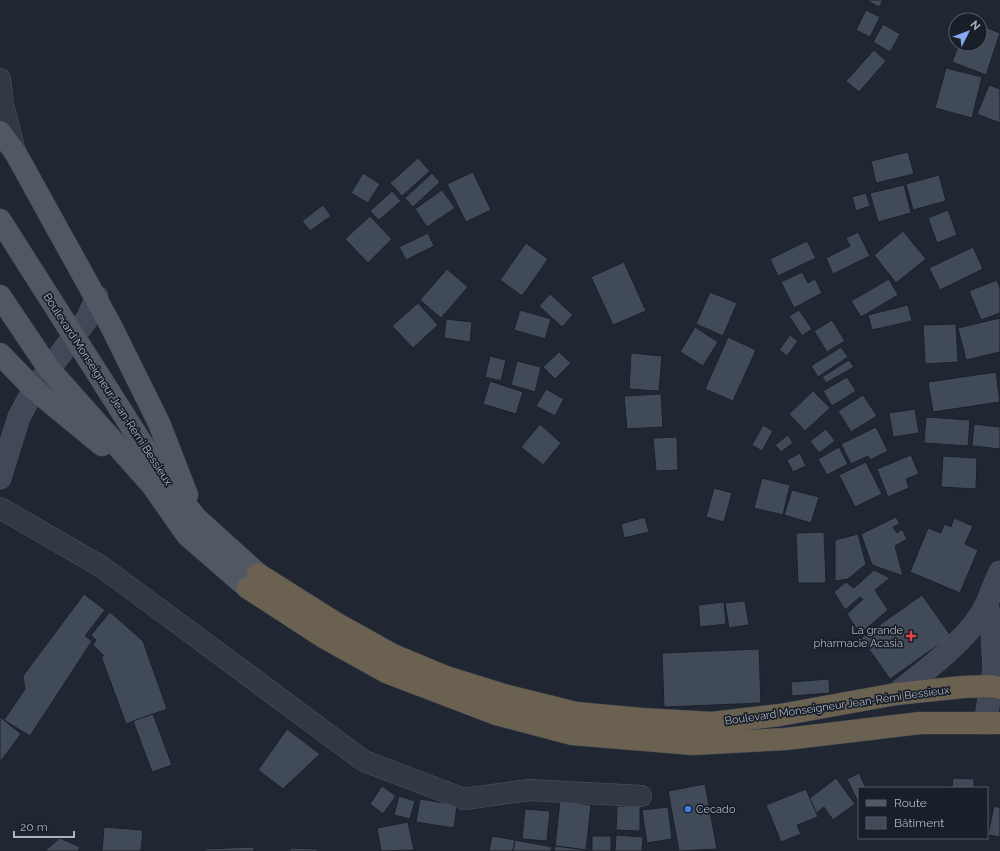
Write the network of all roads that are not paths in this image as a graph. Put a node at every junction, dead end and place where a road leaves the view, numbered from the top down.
1 (0, 80) edge
2 (0, 132) edge
3 (15, 152) junction
4 (0, 220) edge
5 (0, 296) edge
6 (97, 297) junction
7 (75, 336) junction
8 (0, 354) edge
9 (49, 369) junction
10 (34, 389) junction
11 (0, 478) edge
12 (152, 485) junction
13 (0, 508) edge
14 (196, 518) junction
15 (1000, 572) edge
16 (253, 581) junction
17 (987, 604) junction
18 (995, 687) edge
19 (896, 694) junction
20 (993, 723) edge
21 (641, 796) dead end

1 - 3 street
2 - 3 main road
3 - 6 main road
4 - 7 main road, Boulevard Monseigneur Jean-Rémi Bessieux
5 - 9 main road, Boulevard Monseigneur Jean-Rémi Bessieux
6 - 7 street
6 - 14 main road
7 - 9 street
7 - 14 main road, Boulevard Monseigneur Jean-Rémi Bessieux
8 - 10 main road
9 - 10 street
9 - 12 main road, Boulevard Monseigneur Jean-Rémi Bessieux
10 - 11 street
10 - 12 main road
12 - 16 main road, Boulevard Monseigneur Jean-Rémi Bessieux
13 - 21 street
14 - 16 main road, Boulevard Monseigneur Jean-Rémi Bessieux
15 - 17 street
16 - 19 highway, Boulevard Monseigneur Jean-Rémi Bessieux
16 - 20 highway, Boulevard Monseigneur Jean-Rémi Bessieux
17 - 18 street
17 - 19 street
18 - 19 highway, Boulevard Monseigneur Jean-Rémi Bessieux
18 - 20 street

